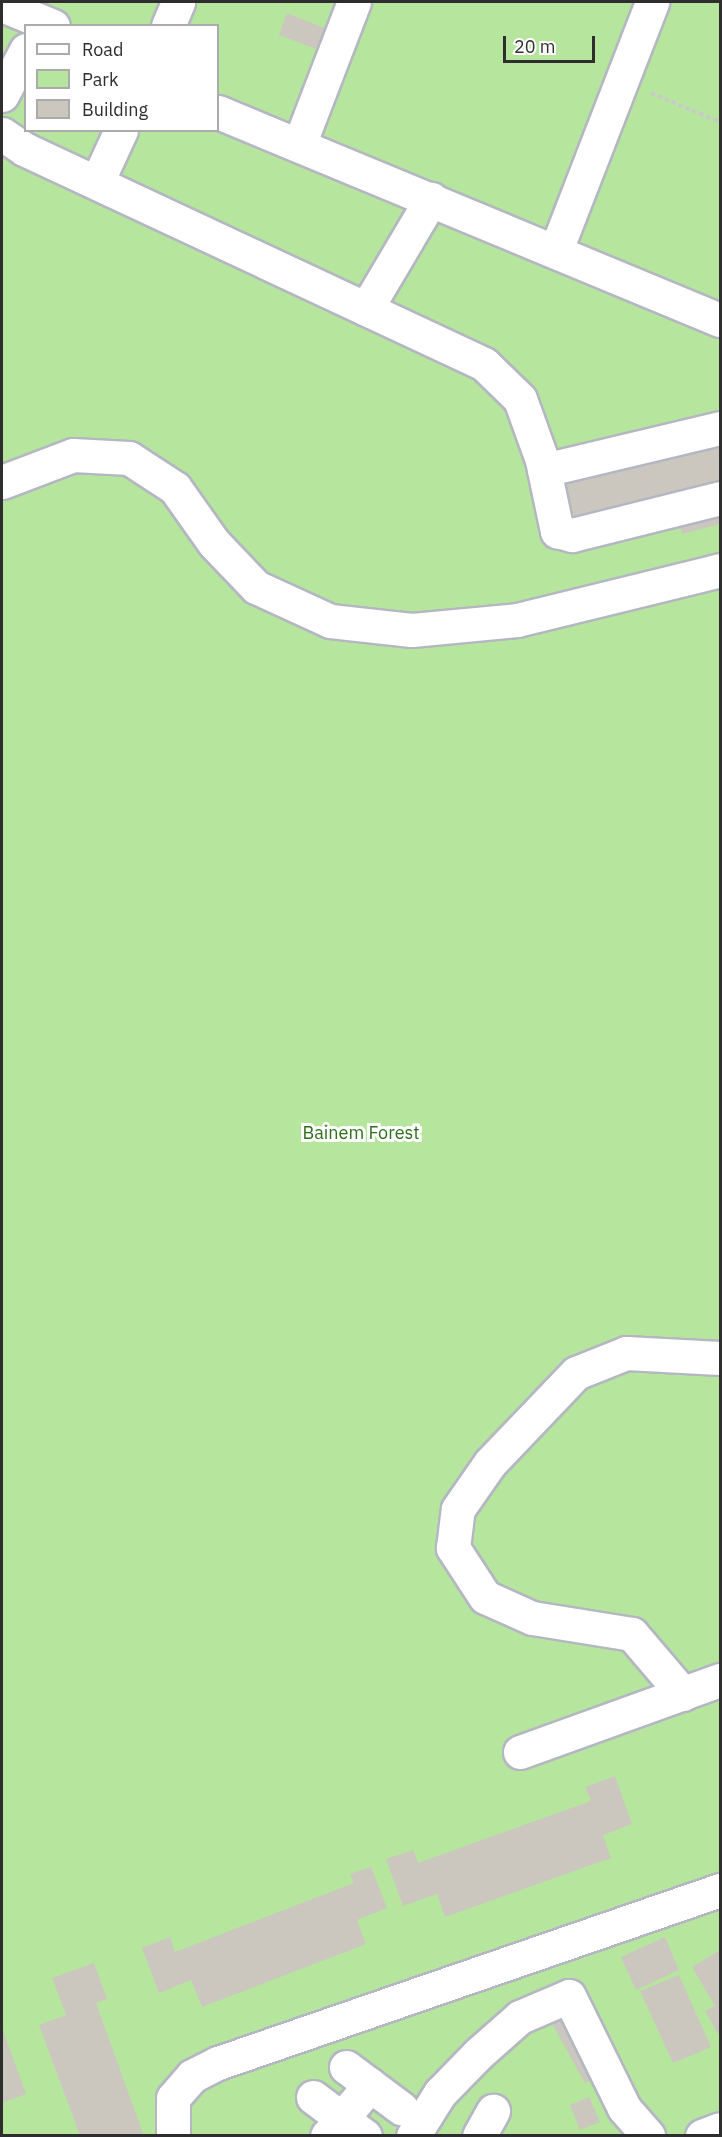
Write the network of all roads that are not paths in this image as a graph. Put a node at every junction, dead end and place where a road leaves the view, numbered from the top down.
1 (178, 2) edge
2 (354, 2) edge
3 (652, 2) edge
4 (2, 5) edge
5 (46, 18) edge
6 (169, 24) edge
7 (24, 54) edge
8 (2, 95) edge
9 (219, 112) edge
10 (120, 132) edge
11 (2, 134) edge
12 (299, 145) junction
13 (96, 182) junction
14 (430, 199) junction
15 (556, 250) junction
16 (366, 309) junction
17 (720, 320) edge
18 (720, 428) edge
19 (544, 470) junction
20 (2, 482) edge
21 (720, 498) edge
22 (720, 570) edge
23 (720, 1358) edge
24 (720, 1680) edge
25 (683, 1694) junction
26 (520, 1752) dead end
27 (720, 1890) edge
28 (313, 2097) dead end
29 (407, 2122) edge
30 (720, 2129) edge
31 (345, 2130) edge
32 (173, 2136) edge
33 (648, 2136) edge
34 (702, 2136) edge

1 - 6 street
2 - 12 street
3 - 15 street
4 - 5 street
7 - 8 street
9 - 12 street
10 - 13 street
11 - 13 street
12 - 14 street
13 - 16 street
14 - 15 street
14 - 16 street
15 - 17 street
16 - 19 street
18 - 19 street
19 - 21 street
20 - 22 street
23 - 25 street
24 - 25 street
25 - 26 street
27 - 32 street
28 - 31 street
29 - 31 street
29 - 33 street
30 - 34 street

